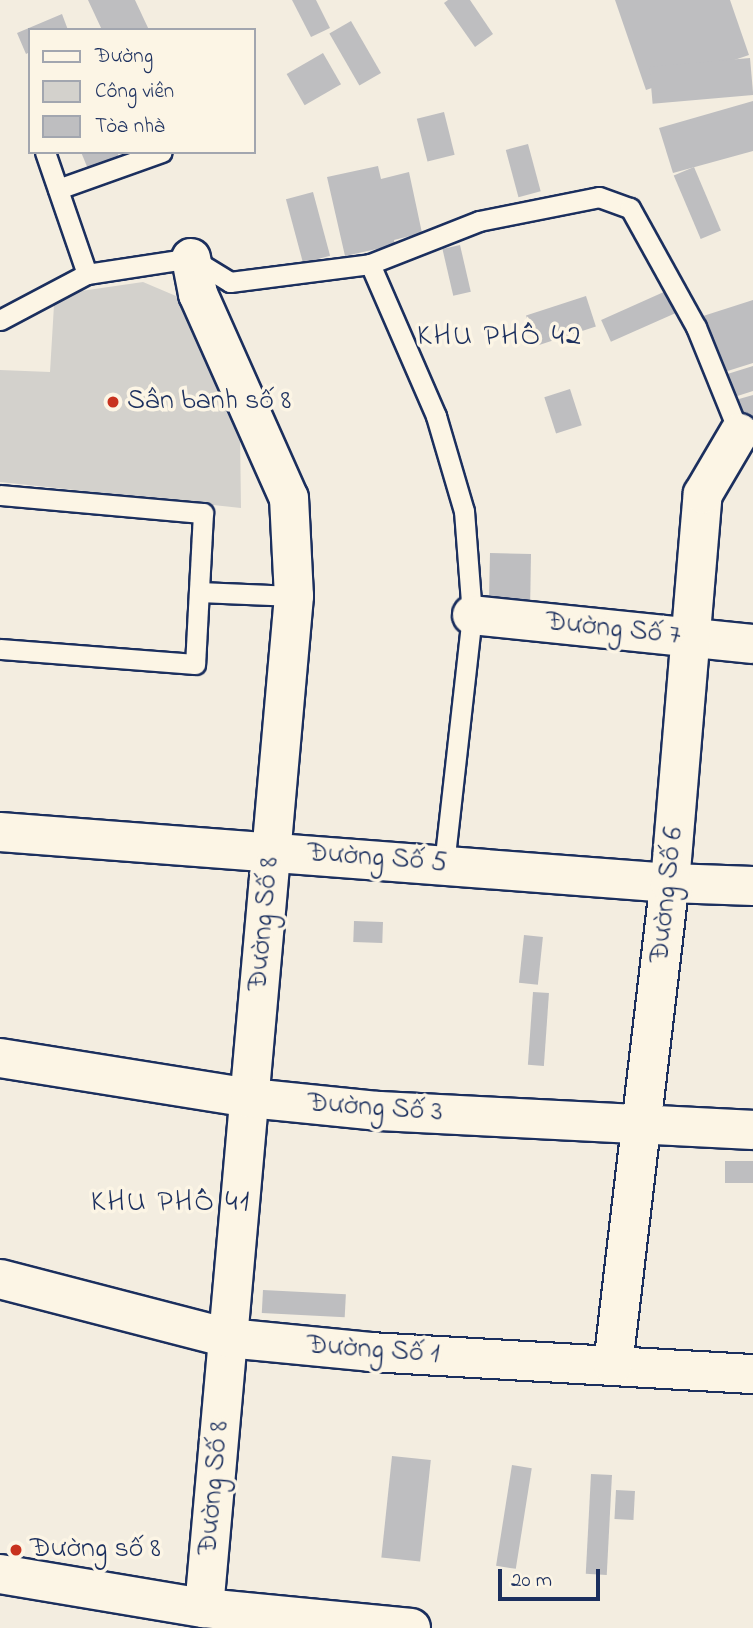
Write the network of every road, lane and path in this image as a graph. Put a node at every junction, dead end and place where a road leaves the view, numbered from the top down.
1 (47, 154) edge
2 (156, 154) edge
3 (58, 189) junction
4 (191, 258) junction
5 (370, 264) junction
6 (87, 274) junction
7 (0, 320) edge
8 (739, 433) joint
9 (0, 495) edge
10 (200, 592) junction
11 (294, 596) junction
12 (472, 615) junction
13 (691, 638) junction
14 (753, 644) edge
15 (0, 649) edge
16 (0, 832) edge
17 (271, 851) junction
18 (444, 864) junction
19 (670, 883) junction
20 (753, 886) edge
21 (0, 1058) edge
22 (250, 1098) junction
23 (643, 1125) junction
24 (753, 1130) edge
25 (0, 1279) edge
26 (228, 1338) junction
27 (613, 1365) junction
28 (753, 1374) edge
29 (0, 1574) edge
30 (204, 1608) junction
31 (411, 1628) edge

1 - 3 lane
2 - 3 lane
3 - 6 lane
4 - 5 lane
4 - 6 lane
4 - 11 street, Đường Số 8
5 - 8 lane
5 - 12 lane
6 - 7 lane
8 - 13 street, Đường Số 6
9 - 10 lane
10 - 11 lane
10 - 15 lane
11 - 17 street, Đường Số 8
12 - 13 street, Đường Số 7
12 - 18 lane
13 - 14 street, Đường Số 7
13 - 19 street, Đường Số 6
16 - 17 street, Đường Số 5
17 - 18 street, Đường Số 5
17 - 22 street, Đường Số 8
18 - 19 street, Đường Số 5
19 - 20 street, Đường Số 5
19 - 23 street, Đường Số 6
21 - 22 street, Đường Số 3
22 - 23 street, Đường Số 3
22 - 26 street, Đường Số 8
23 - 24 street, Đường Số 3
23 - 27 street, Đường Số 6
25 - 26 street, Đường Số 1
26 - 27 street, Đường Số 1
26 - 30 street, Đường Số 8
27 - 28 street, Đường Số 1
29 - 30 street
30 - 31 street

